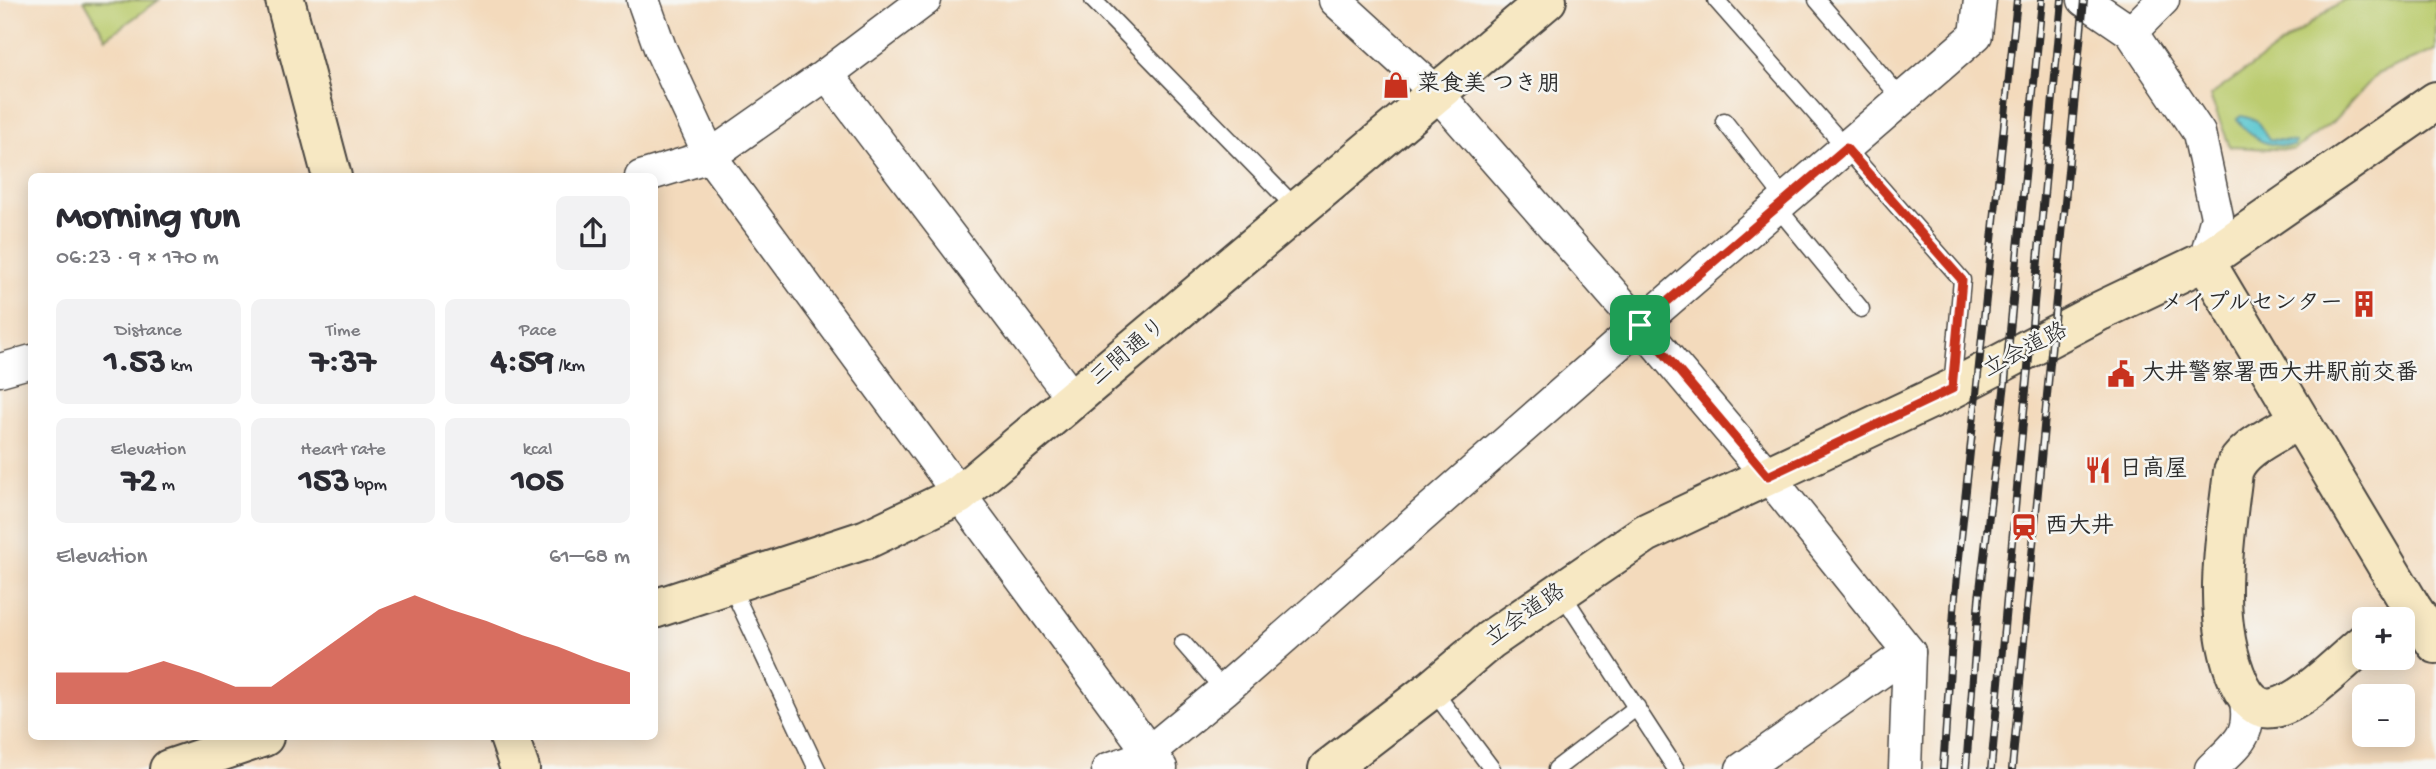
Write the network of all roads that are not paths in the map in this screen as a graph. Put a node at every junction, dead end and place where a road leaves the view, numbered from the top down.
1 (285, 0) edge
2 (643, 0) edge
3 (925, 0) edge
4 (1093, 0) edge
5 (1335, 0) edge
6 (1716, 0) edge
7 (1817, 0) edge
8 (1980, 0) edge
9 (2084, 0) edge
10 (2163, 0) edge
11 (1545, 1) edge
12 (2131, 32) junction
13 (827, 74) junction
14 (1437, 93) junction
15 (1902, 99) junction
16 (2436, 101) edge
17 (1724, 121) dead end
18 (1846, 148) junction
19 (710, 156) junction
20 (331, 173) edge
21 (654, 173) edge
22 (1781, 203) junction
23 (1298, 210) junction
24 (2205, 261) junction
25 (1861, 309) dead end
26 (1640, 325) junction
27 (28, 361) edge
28 (0, 370) edge
29 (1952, 389) junction
30 (1074, 400) junction
31 (2298, 420) junction
32 (1768, 476) junction
33 (959, 495) junction
34 (730, 584) junction
35 (1561, 592) junction
36 (660, 603) edge
37 (2400, 607) edge
38 (2415, 624) edge
39 (1183, 643) dead end
40 (2436, 643) edge
41 (1909, 652) junction
42 (2352, 653) edge
43 (1432, 689) junction
44 (1224, 690) junction
45 (2245, 694) junction
46 (1637, 707) junction
47 (259, 740) edge
48 (510, 740) edge
49 (224, 760) edge
50 (1155, 760) edge
51 (169, 769) edge
52 (520, 769) edge
53 (817, 769) edge
54 (1108, 769) edge
55 (1328, 769) edge
56 (1492, 769) edge
57 (1556, 769) edge
58 (1676, 769) edge
59 (1742, 769) edge
60 (1905, 769) edge
61 (2211, 769) edge

1 - 20 street
2 - 19 street
3 - 13 street
4 - 23 lane
5 - 14 street
6 - 18 lane
7 - 15 lane
8 - 15 street
9 - 12 street
10 - 12 street
11 - 14 street, 三間通り
12 - 24 street
13 - 19 street
13 - 30 street
14 - 23 street, 三間通り
14 - 26 street
15 - 18 street
16 - 24 street
17 - 22 lane
18 - 22 street
18 - 29 lane
19 - 21 street
19 - 33 street
22 - 25 lane
22 - 26 street
23 - 30 street, 三間通り
24 - 29 street, 立会道路
24 - 31 street
26 - 32 street
26 - 44 street
27 - 28 street
29 - 32 street, 立会道路
30 - 33 street, 三間通り
31 - 37 street
31 - 45 street
32 - 35 street, 立会道路
32 - 41 street
33 - 34 street, 三間通り
33 - 50 street
34 - 36 street, 三間通り
34 - 53 lane
35 - 43 street, 立会道路
35 - 46 lane
38 - 40 street
39 - 44 lane
41 - 59 street
41 - 60 street
42 - 45 street
43 - 55 street, 立会道路
43 - 56 lane
44 - 50 street
45 - 61 street
46 - 57 lane
46 - 58 lane
47 - 49 street
48 - 52 street
49 - 51 street
50 - 54 street

